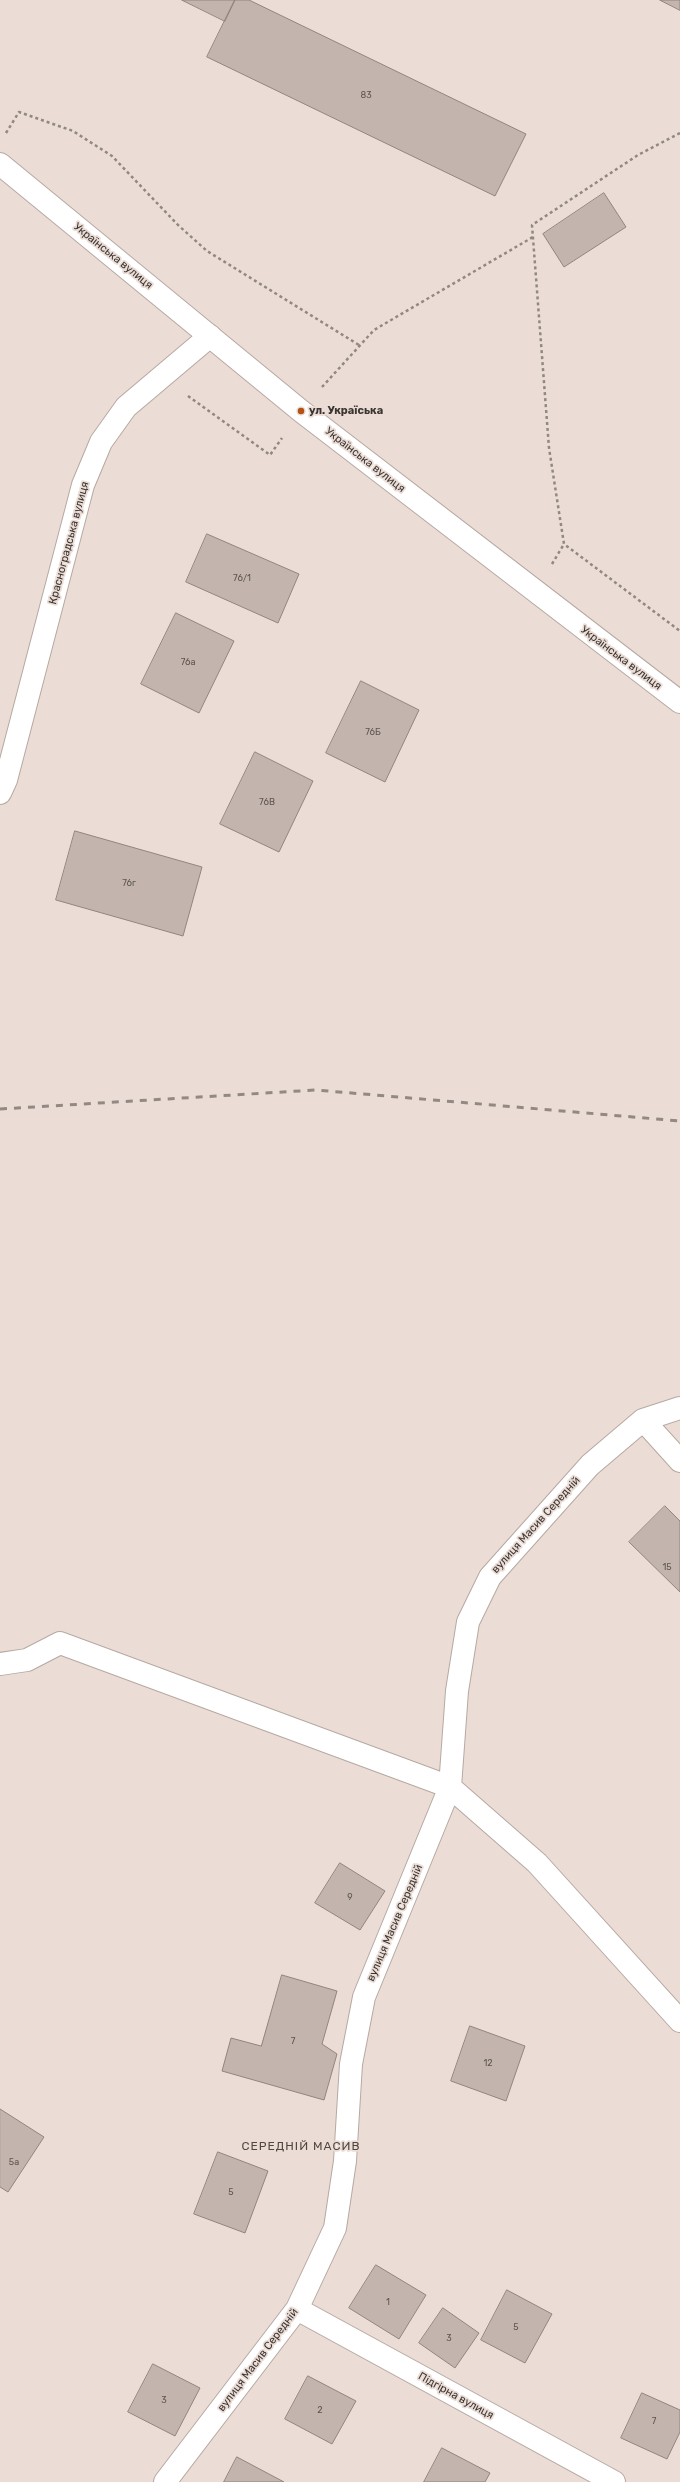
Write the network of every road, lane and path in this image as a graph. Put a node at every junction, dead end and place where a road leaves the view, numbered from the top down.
1 (680, 133) edge
2 (4, 137) dead end
3 (0, 164) edge
4 (533, 237) junction
5 (210, 336) junction
6 (359, 345) junction
7 (162, 377) junction
8 (301, 411) junction
9 (270, 455) dead end
10 (680, 631) edge
11 (680, 702) edge
12 (0, 793) edge
13 (680, 1408) edge
14 (643, 1420) junction
15 (680, 1461) edge
16 (0, 1664) edge
17 (450, 1787) junction
18 (680, 2021) edge
19 (297, 2309) junction
20 (165, 2482) edge
21 (614, 2482) edge

1 - 4 path
2 - 6 path
3 - 5 street, Українська вулиця
4 - 6 path
4 - 10 path
5 - 7 street, Красноградська вулиця
5 - 8 street, Українська вулиця
6 - 8 path
7 - 9 path
7 - 12 street, Красноградська вулиця
8 - 11 street, Українська вулиця
13 - 14 street, вулиця Масив Середній
14 - 15 street
14 - 17 street, вулиця Масив Середній
16 - 17 street
17 - 18 street
17 - 19 street, вулиця Масив Середній
19 - 20 street, вулиця Масив Середній
19 - 21 street, Підгірна вулиця

